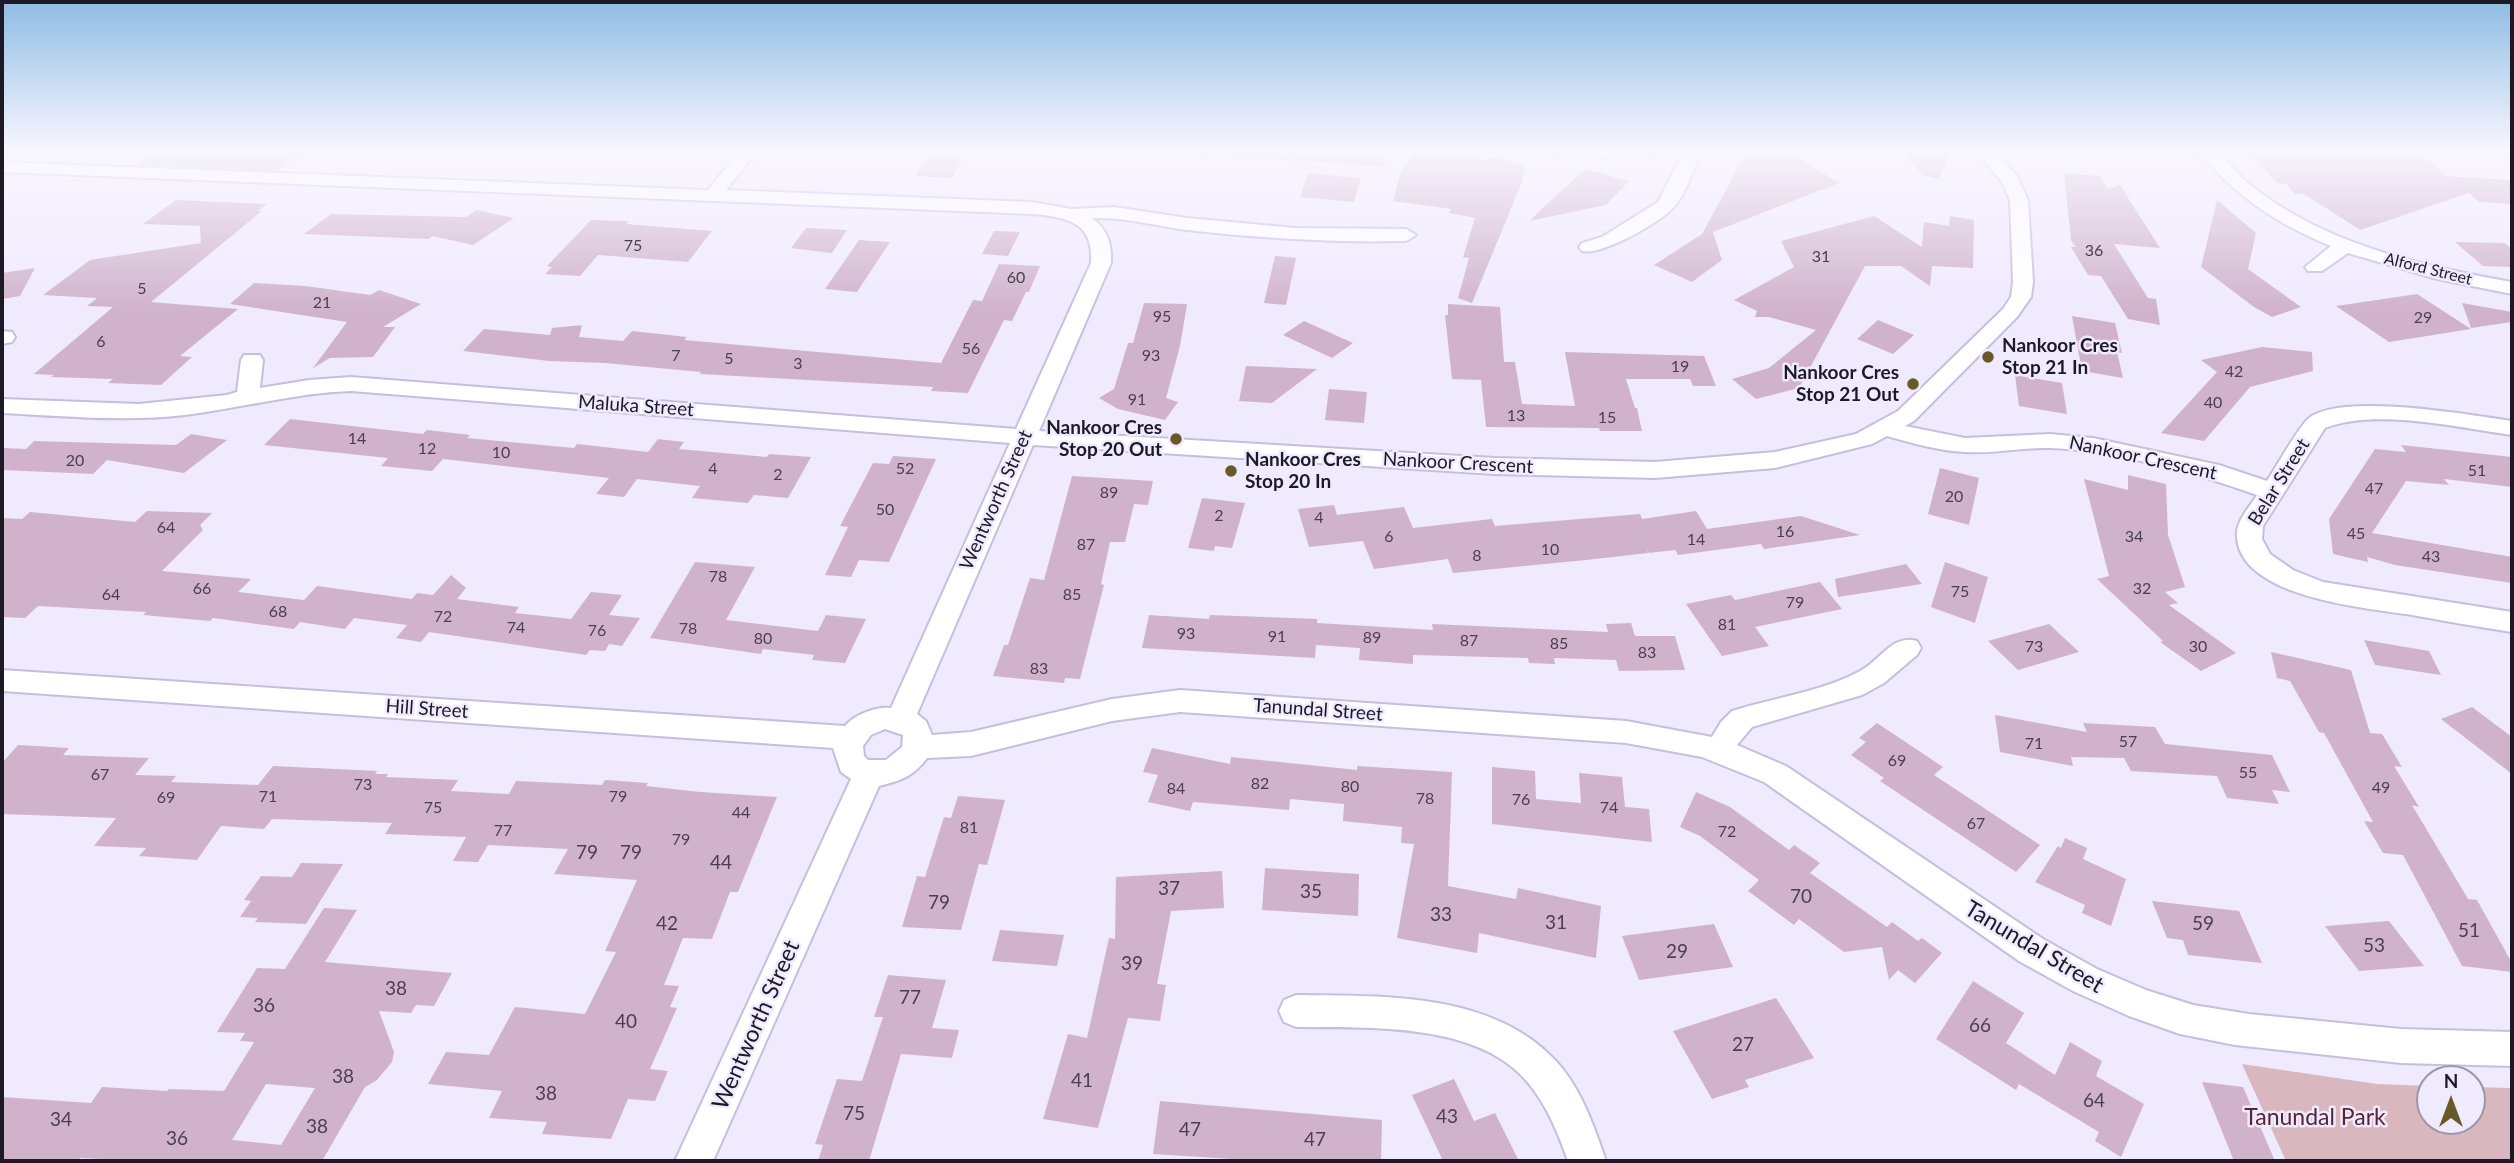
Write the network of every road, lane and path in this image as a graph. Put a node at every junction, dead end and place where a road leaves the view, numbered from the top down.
1 (916, 203) edge
2 (1667, 203) edge
3 (2019, 203) edge
4 (2264, 203) edge
5 (1071, 215) junction
6 (1406, 235) dead end
7 (2346, 245) junction
8 (1589, 247) dead end
9 (2315, 267) dead end
10 (2512, 288) edge
11 (252, 360) dead end
12 (248, 396) junction
13 (2, 406) edge
14 (1887, 428) junction
15 (2512, 428) edge
16 (1024, 437) junction
17 (2272, 492) junction
18 (2512, 622) edge
19 (1907, 648) dead end
20 (2, 680) edge
21 (900, 719) junction
22 (852, 738) junction
23 (919, 747) junction
24 (1720, 749) junction
25 (869, 774) junction
26 (1296, 1011) dead end
27 (2512, 1049) edge
28 (694, 1161) edge
29 (1587, 1161) edge

1 - 5 street
2 - 8 street
3 - 14 street, Nankoor Crescent
4 - 7 street, Alford Street
5 - 6 street
5 - 16 street, Wentworth Street
7 - 9 street
7 - 10 street, Alford Street
11 - 12 street
12 - 13 street, Maluka Street
12 - 16 street, Maluka Street
14 - 16 street, Nankoor Crescent
14 - 17 street, Nankoor Crescent
15 - 17 street, Belar Street
16 - 21 street, Wentworth Street
17 - 18 street, Belar Street
19 - 24 street
20 - 22 street, Hill Street
21 - 22 street
21 - 23 street
22 - 25 street
23 - 24 street, Tanundal Street
23 - 25 street
24 - 27 street, Tanundal Street
25 - 28 street, Wentworth Street
26 - 29 street

